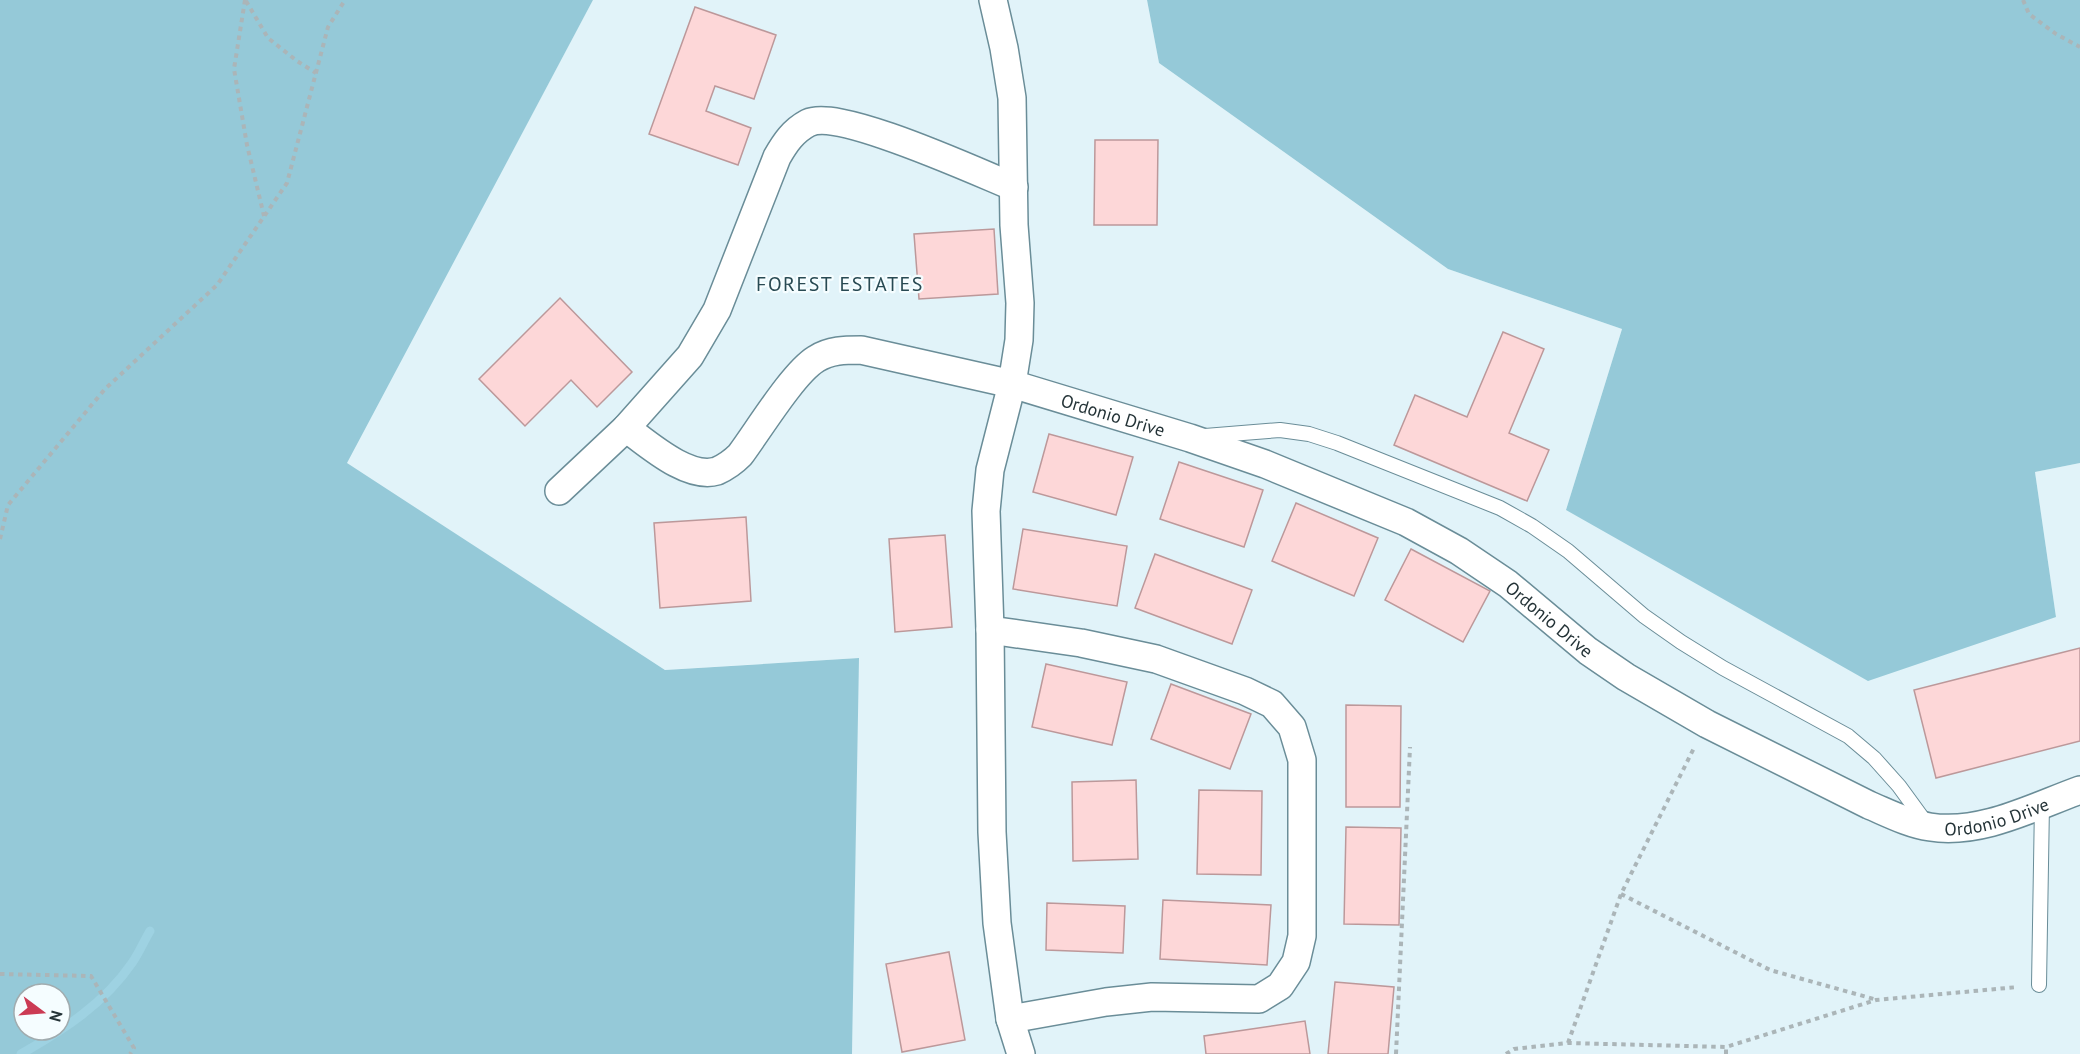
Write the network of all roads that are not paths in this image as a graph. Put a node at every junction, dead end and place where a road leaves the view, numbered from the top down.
1 (993, 0) edge
2 (1014, 187) junction
3 (1011, 384) junction
4 (626, 428) junction
5 (1190, 438) junction
6 (559, 491) dead end
7 (990, 630) junction
8 (2080, 790) edge
9 (2042, 804) junction
10 (1929, 827) junction
11 (2039, 985) road end
12 (1010, 1020) junction
13 (1021, 1054) edge

1 - 2 street
2 - 3 street
2 - 4 street
3 - 4 street, Ordonio Drive
3 - 5 street, Ordonio Drive
3 - 7 street
4 - 6 street
5 - 10 street, Ordonio Drive
5 - 10 lane
7 - 12 street
7 - 12 street
8 - 9 street, Ordonio Drive
9 - 10 street, Ordonio Drive
9 - 11 lane
12 - 13 street

